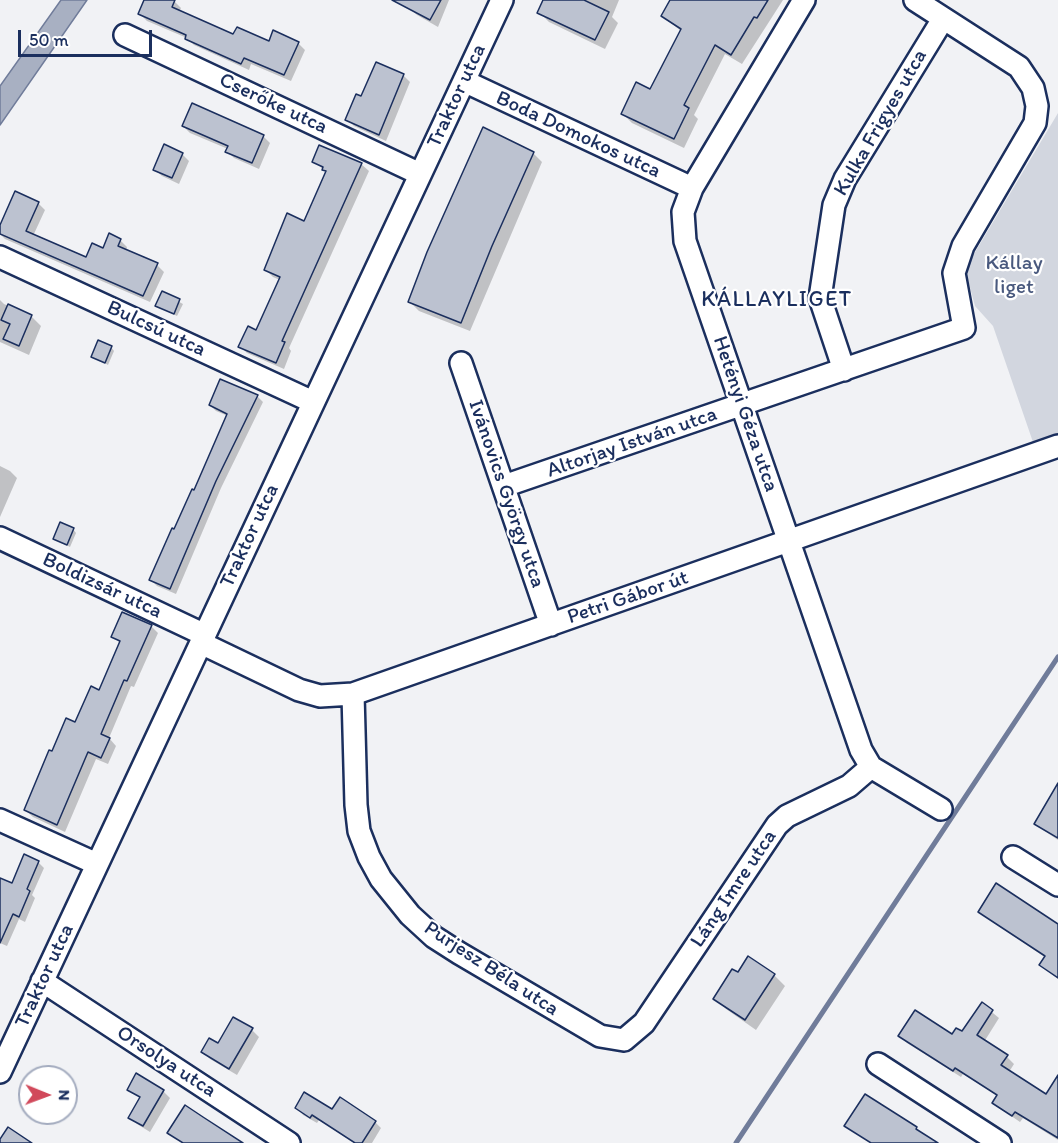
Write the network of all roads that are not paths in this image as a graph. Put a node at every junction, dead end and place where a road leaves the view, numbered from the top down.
1 (502, 0) edge
2 (804, 0) edge
3 (915, 0) edge
4 (943, 19) junction
5 (125, 35) dead end
6 (464, 81) junction
7 (420, 174) junction
8 (692, 188) junction
9 (0, 257) edge
10 (461, 363) dead end
11 (844, 370) junction
12 (313, 402) junction
13 (742, 405) junction
14 (1058, 446) edge
15 (504, 486) junction
16 (0, 538) edge
17 (789, 541) junction
18 (551, 625) junction
19 (203, 639) junction
20 (353, 694) junction
21 (871, 767) junction
22 (941, 809) dead end
23 (0, 820) edge
24 (1013, 857) dead end
25 (97, 864) junction
26 (1058, 885) edge
27 (42, 981) junction
28 (624, 1040) joint
29 (878, 1064) dead end
30 (0, 1072) edge
31 (289, 1143) edge
32 (1000, 1143) edge

1 - 6 street, Traktor utca
2 - 8 street, Hetényi Géza utca
3 - 4 street
4 - 11 street, Kulka Frigyes utca
4 - 11 street, Altorjay István utca
5 - 7 street, Cserőke utca
6 - 7 street, Traktor utca
6 - 8 street, Boda Domokos utca
7 - 12 street, Traktor utca
8 - 13 street, Hetényi Géza utca
9 - 12 street, Bulcsú utca
10 - 15 street, Ivánovics György utca
11 - 13 street, Altorjay István utca
12 - 19 street, Traktor utca
13 - 15 street, Altorjay István utca
13 - 17 street, Hetényi Géza utca
14 - 17 street, Petri Gábor út
15 - 18 street, Ivánovics György utca
16 - 19 street, Boldizsár utca
17 - 18 street, Petri Gábor út
17 - 21 street, Hetényi Géza utca
18 - 20 street, Petri Gábor út
19 - 20 street, Petri Gábor út
19 - 25 street, Traktor utca
20 - 28 street, Purjesz Béla utca
21 - 22 street
21 - 28 street, Láng Imre utca
23 - 25 street
24 - 26 street
25 - 27 street, Traktor utca
27 - 30 street, Traktor utca
27 - 31 street, Orsolya utca
29 - 32 street

